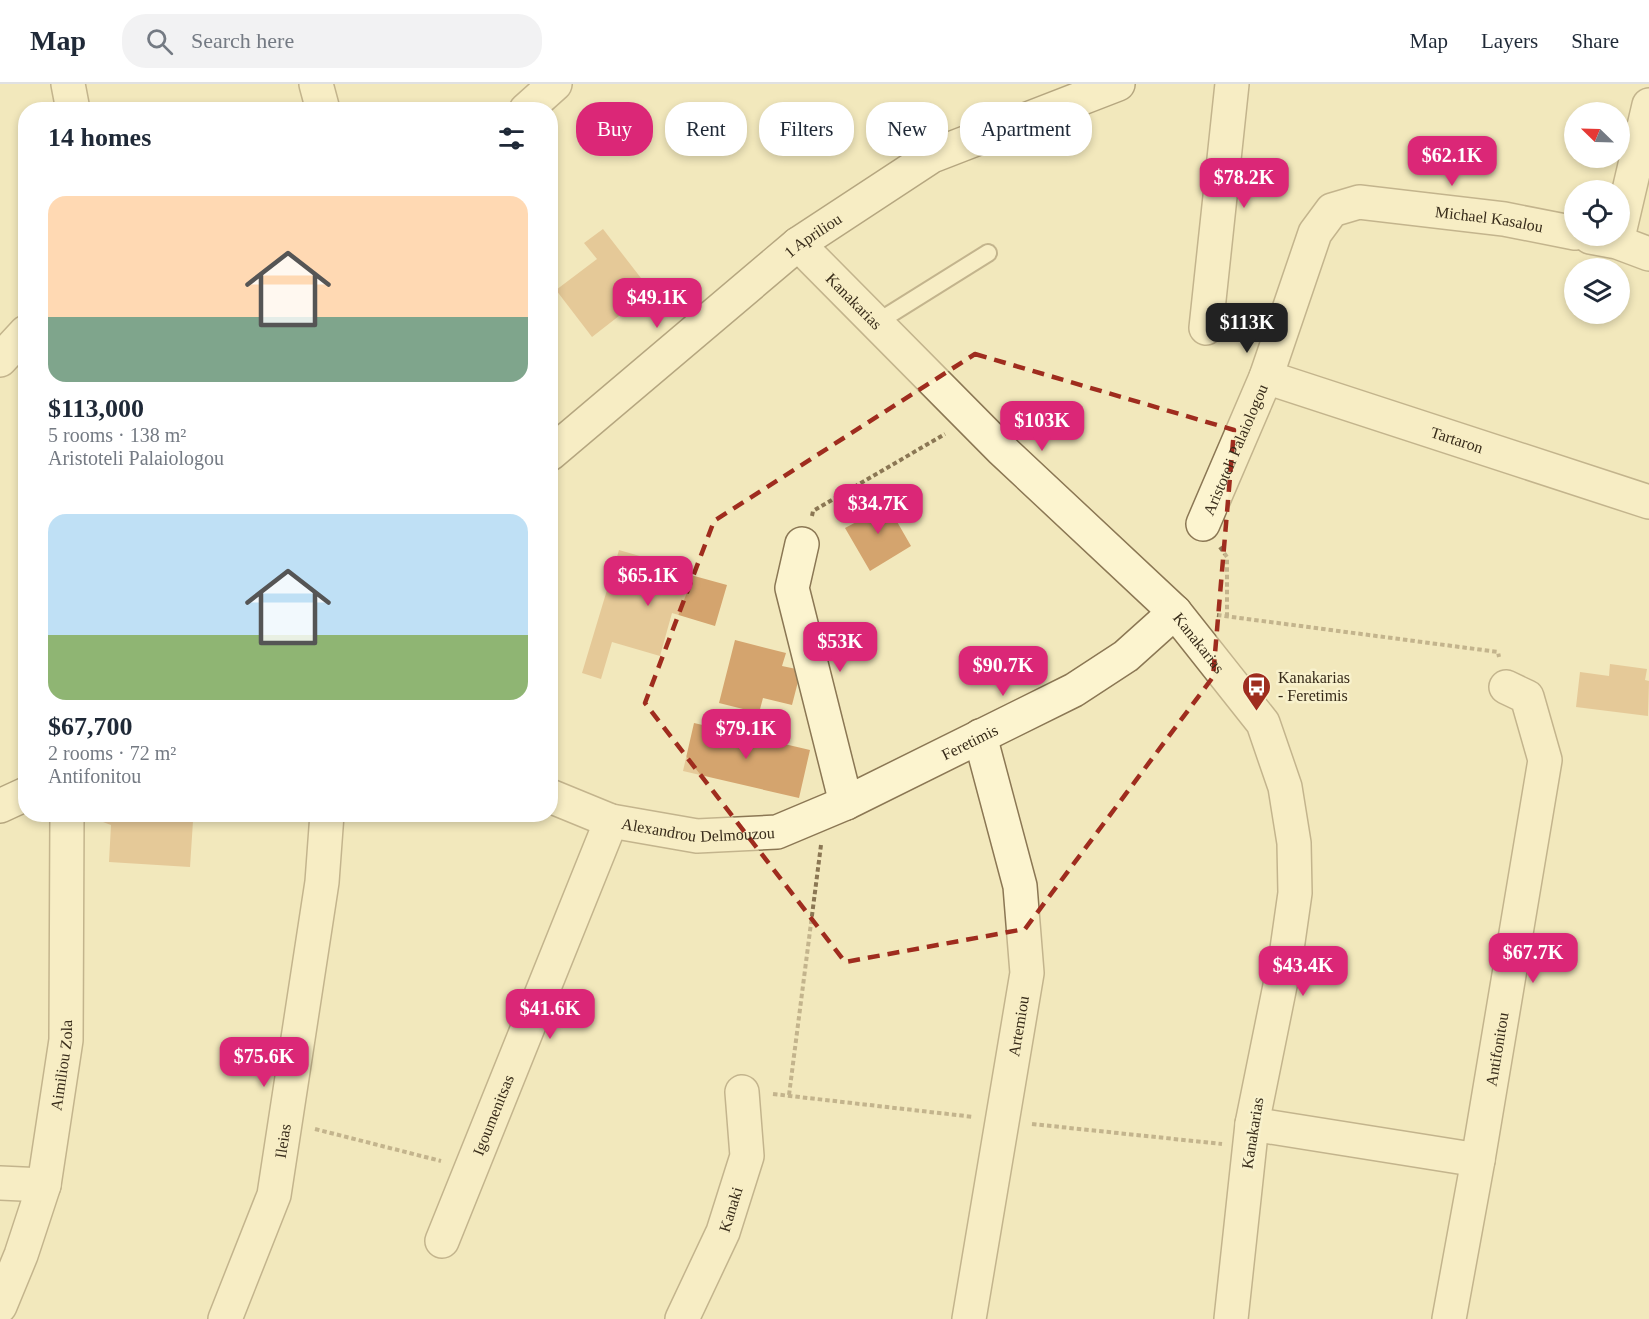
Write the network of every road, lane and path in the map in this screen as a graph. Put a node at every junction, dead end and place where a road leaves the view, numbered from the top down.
1 (68, 84) edge
2 (316, 84) edge
3 (555, 84) edge
4 (1118, 84) edge
5 (1232, 84) edge
6 (71, 102) edge
7 (321, 102) edge
8 (535, 102) edge
9 (1649, 105) edge
10 (1630, 185) edge
11 (1332, 210) joint
12 (1564, 232) edge
13 (1630, 243) edge
14 (798, 244) junction
15 (988, 253) dead end
16 (1649, 254) edge
17 (876, 323) junction
18 (1206, 328) dead end
19 (18, 341) edge
20 (0, 360) edge
21 (1266, 377) junction
22 (971, 418) junction
23 (558, 447) edge
24 (1649, 502) edge
25 (1203, 524) joint
26 (802, 544) joint
27 (1175, 612) junction
28 (1227, 616) junction
29 (1506, 687) joint
30 (980, 736) junction
31 (18, 798) edge
32 (558, 799) edge
33 (0, 807) edge
34 (836, 807) junction
35 (611, 821) junction
36 (67, 822) edge
37 (326, 822) edge
38 (742, 1092) dead end
39 (789, 1095) dead end
40 (285, 1122) junction
41 (1252, 1124) junction
42 (1478, 1160) junction
43 (471, 1169) junction
44 (0, 1183) edge
45 (44, 1185) junction
46 (442, 1241) dead end
47 (0, 1306) edge
48 (225, 1319) edge
49 (682, 1319) edge
50 (969, 1319) edge
51 (1231, 1319) edge
52 (1449, 1319) edge

1 - 6 street
2 - 7 street
3 - 8 street
4 - 14 street, 1 Apriliou
5 - 18 street
9 - 10 street
11 - 12 street, Michael Kasalou
11 - 21 street, Aristoteli Palaiologou
13 - 16 street
14 - 17 street, Kanakarias
14 - 23 street, 1 Apriliou
15 - 17 lane
17 - 22 street, Kanakarias
19 - 20 street
21 - 24 street, Tartaron
21 - 25 street, Aristoteli Palaiologou
22 - 26 path
22 - 27 street, Kanakarias
25 - 28 path
26 - 34 street
27 - 28 path
27 - 30 street, Feretimis
27 - 41 street, Kanakarias
28 - 29 path
29 - 42 street, Antifonitou
30 - 34 street, Feretimis
30 - 50 street, Artemiou
31 - 33 street
32 - 35 street, Alexandrou Delmouzou
34 - 35 street, Alexandrou Delmouzou
34 - 39 path
35 - 43 street, Igoumenitsas
36 - 45 street, Aimiliou Zola
37 - 40 street, Ileias
38 - 49 street, Kanaki
40 - 43 path
40 - 48 street, Ileias
41 - 42 street
41 - 51 street, Kanakarias
42 - 52 street, Antifonitou
43 - 46 street, Igoumenitsas
44 - 45 street
45 - 47 street, Aimiliou Zola

